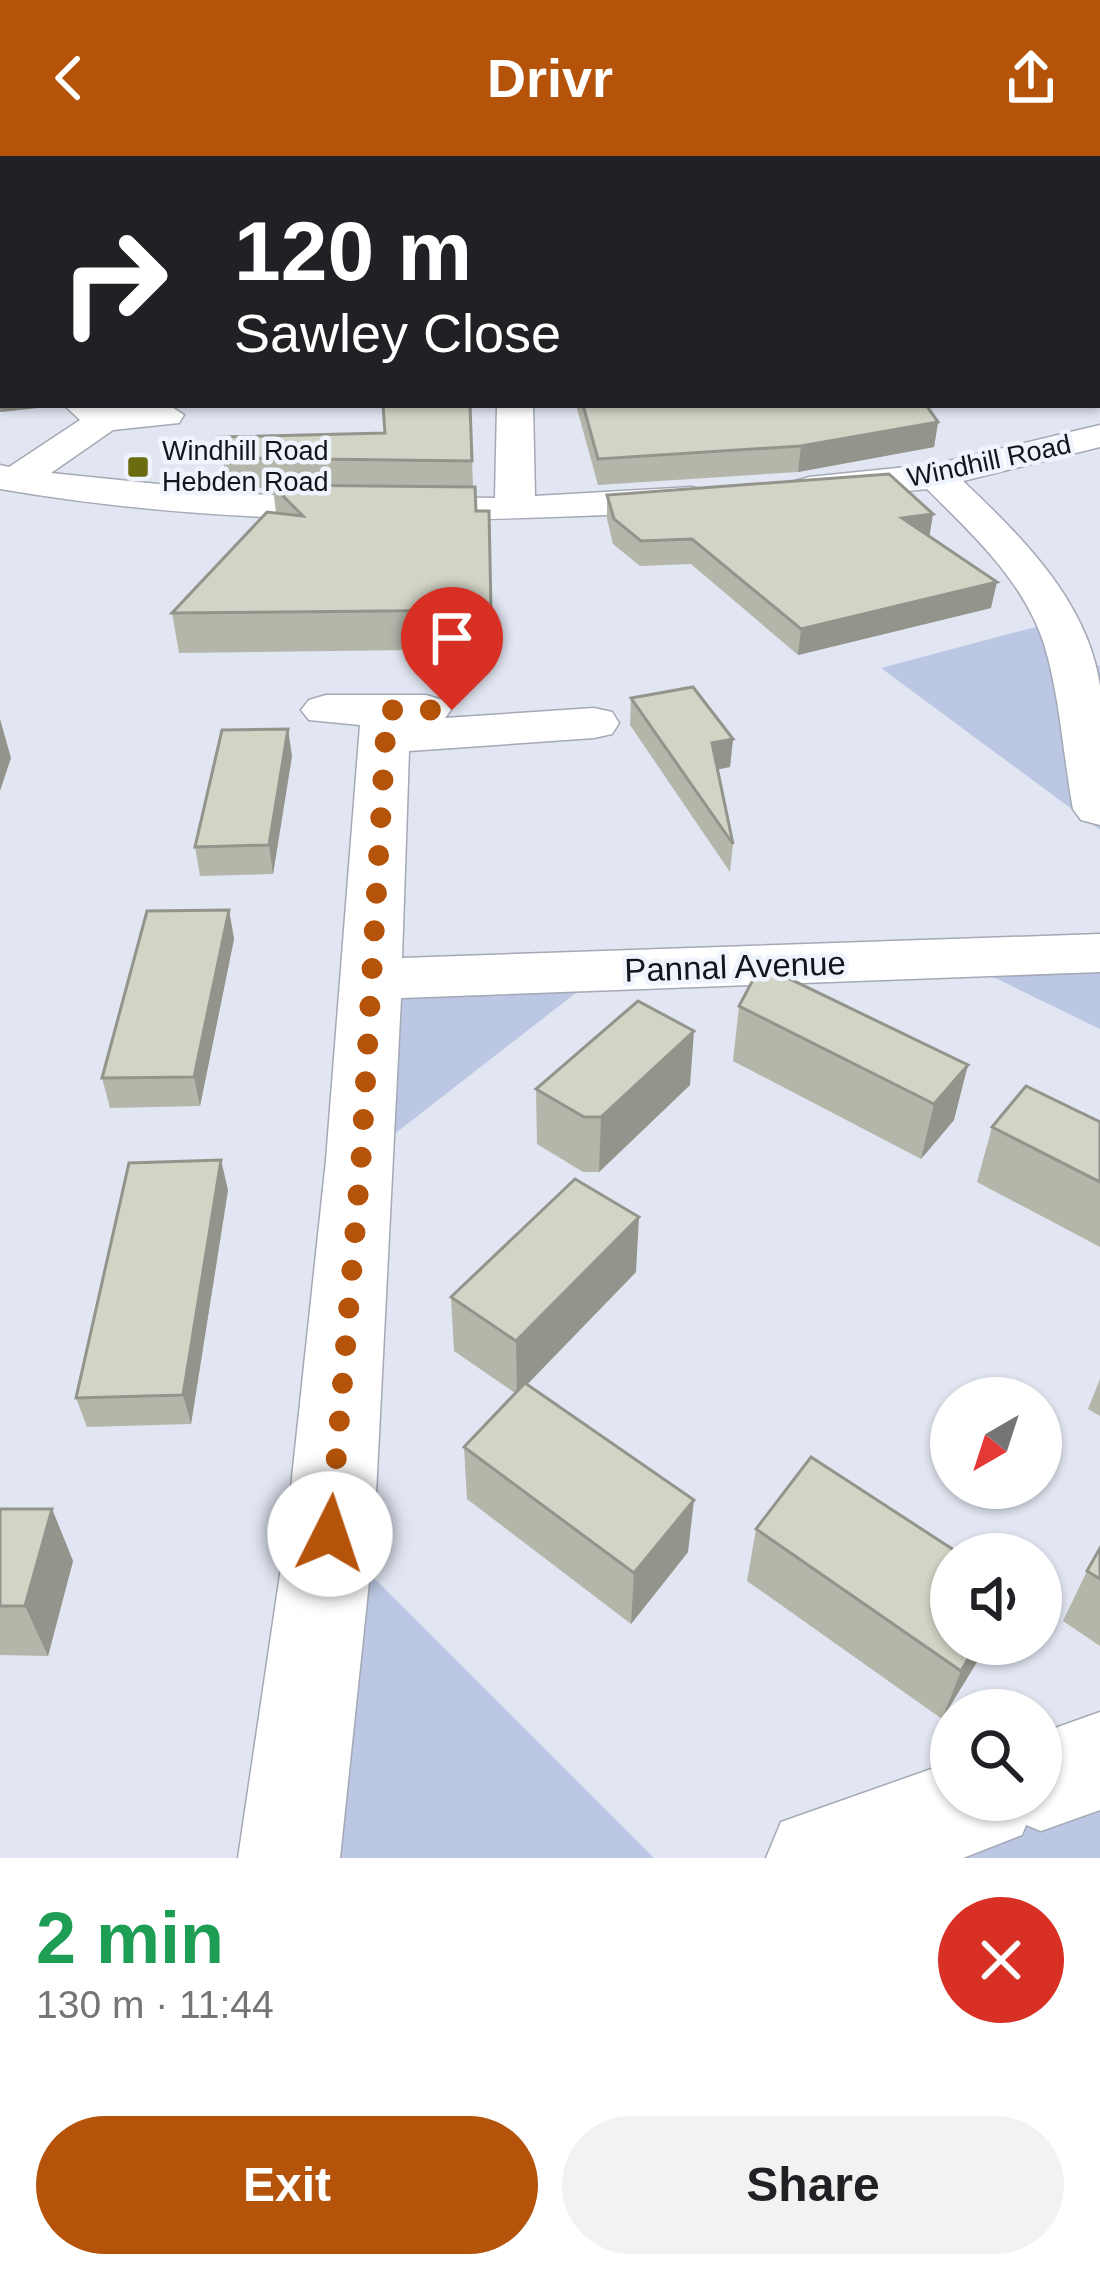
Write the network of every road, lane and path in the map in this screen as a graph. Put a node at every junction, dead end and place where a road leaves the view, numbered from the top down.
1 (515, 408) edge
2 (93, 412) edge
3 (166, 415) dead end
4 (1090, 449) edge
5 (936, 476) junction
6 (8, 478) edge
7 (778, 492) edge
8 (734, 496) edge
9 (515, 507) junction
10 (452, 710) dead end
11 (365, 719) junction
12 (593, 723) dead end
13 (1100, 809) edge
14 (1100, 952) edge
15 (370, 980) junction
16 (1100, 1761) edge
17 (1062, 1774) edge
18 (930, 1819) edge
19 (289, 1858) edge
20 (817, 1858) edge

1 - 9 street
2 - 3 street
2 - 6 street
4 - 5 street, Windhill Road
5 - 7 street, Windhill Road
5 - 13 street
6 - 9 street
8 - 9 street
10 - 11 street
11 - 12 street
11 - 15 street
14 - 15 street, Pannal Avenue
15 - 19 street
16 - 17 street
18 - 20 street

